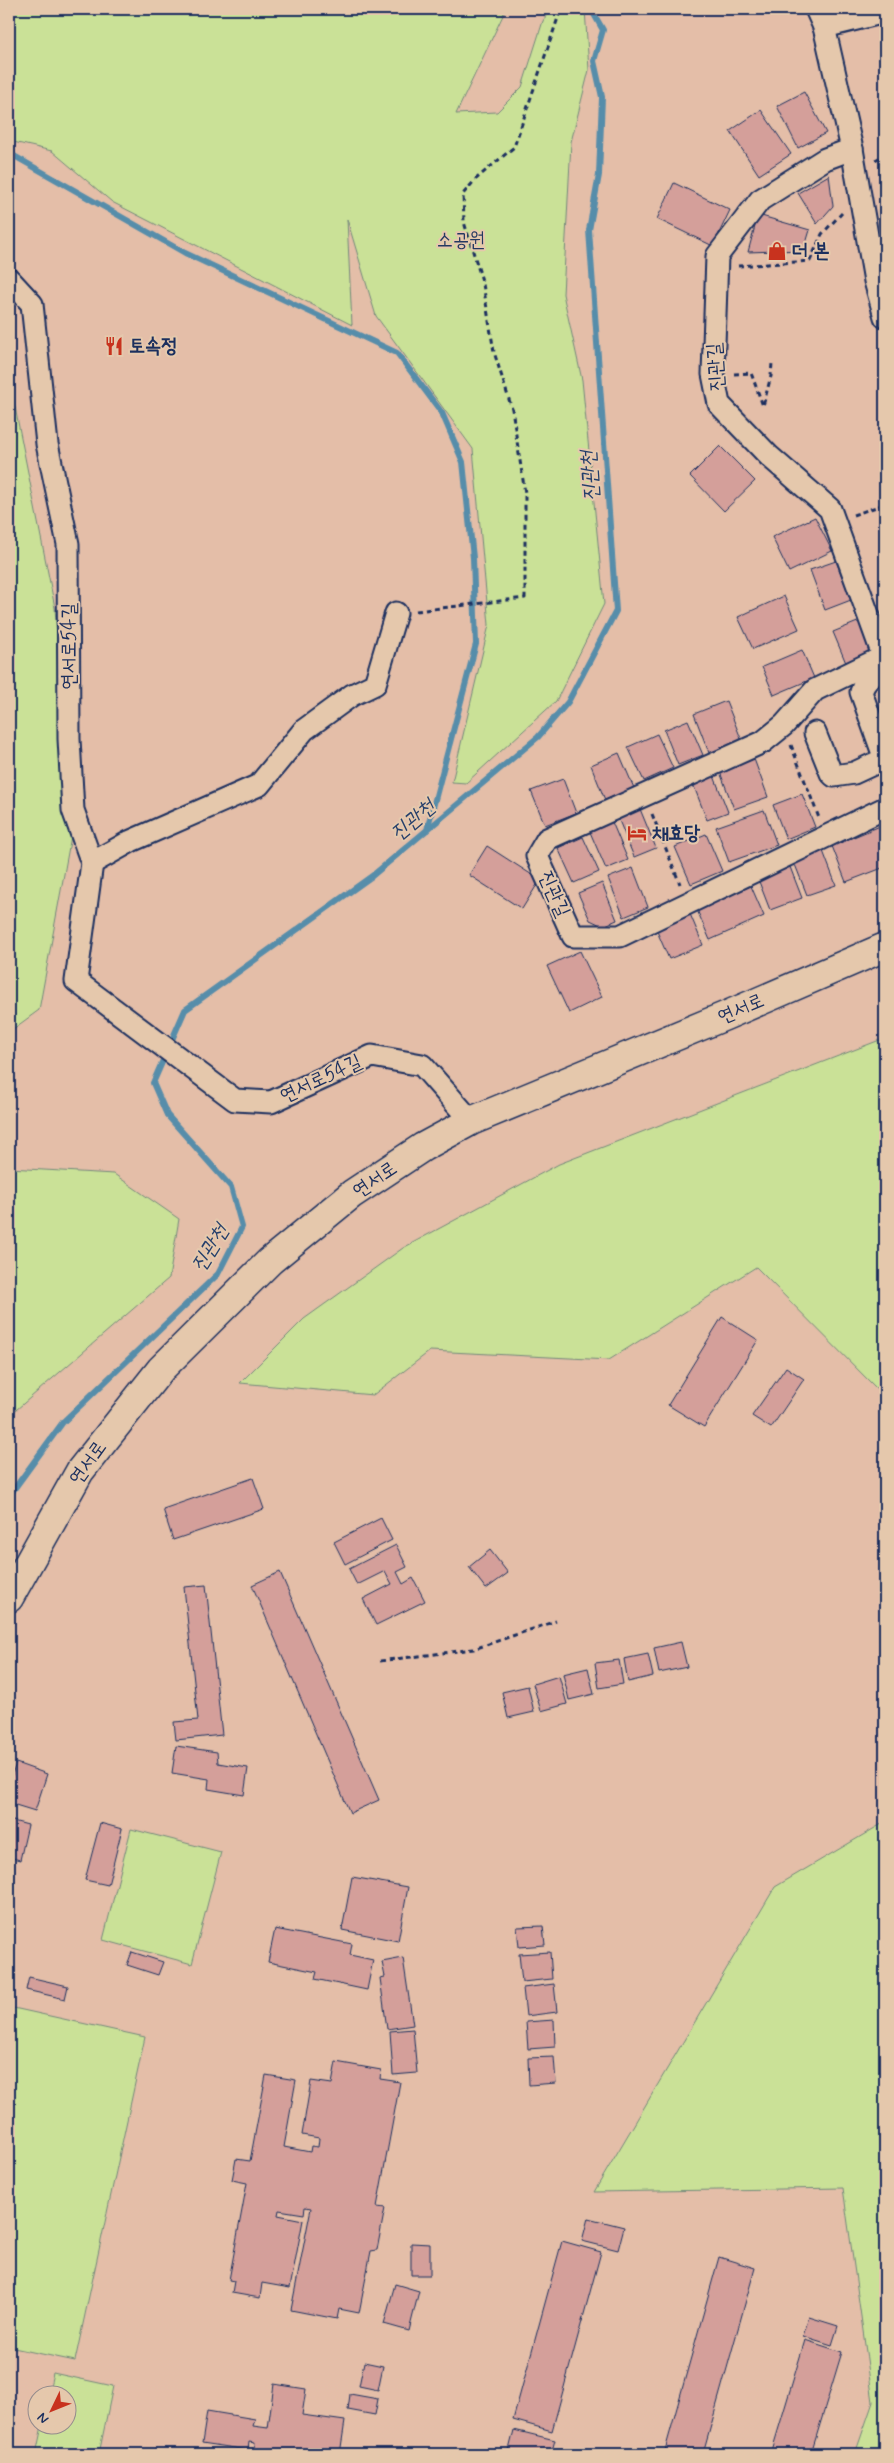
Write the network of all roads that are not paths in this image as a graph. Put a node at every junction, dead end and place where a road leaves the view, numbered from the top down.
1 (885, 12) edge
2 (820, 18) edge
3 (852, 149) junction
4 (9, 279) edge
5 (885, 317) edge
6 (396, 613) road end
7 (885, 661) edge
8 (815, 733) dead end
9 (885, 808) edge
10 (92, 862) junction
11 (885, 947) edge
12 (471, 1121) junction
13 (9, 1598) edge

1 - 2 street
2 - 3 street
3 - 5 street
3 - 7 street, 진관길
4 - 10 street, 연서로54길
6 - 10 street
7 - 8 street
7 - 9 street, 진관길
10 - 12 street, 연서로54길
11 - 12 main road, 연서로
12 - 13 main road, 연서로

